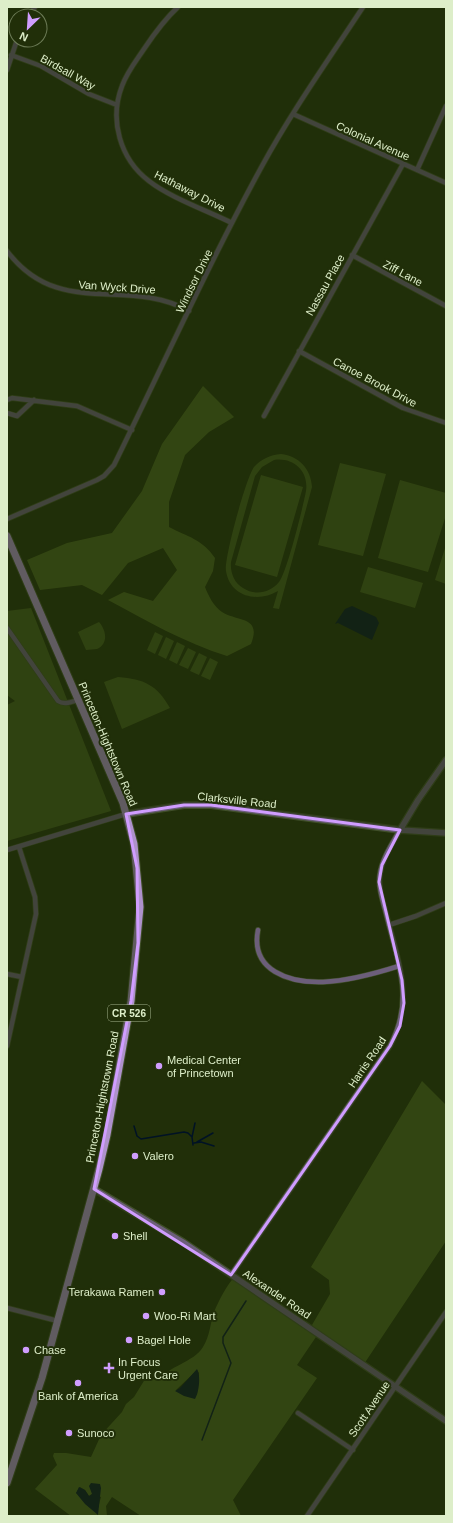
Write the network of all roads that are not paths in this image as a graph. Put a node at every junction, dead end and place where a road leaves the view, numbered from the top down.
1 (178, 7) edge
2 (363, 7) edge
3 (14, 48) edge
4 (11, 55) junction
5 (7, 70) edge
6 (117, 105) junction
7 (446, 106) edge
8 (293, 114) junction
9 (403, 164) junction
10 (417, 170) junction
11 (446, 183) edge
12 (232, 223) junction
13 (7, 251) edge
14 (352, 255) junction
15 (446, 306) edge
16 (189, 311) junction
17 (299, 351) junction
18 (7, 400) edge
19 (34, 400) junction
20 (7, 413) edge
21 (264, 416) dead end
22 (446, 423) edge
23 (132, 430) junction
24 (7, 519) edge
25 (7, 536) edge
26 (7, 628) edge
27 (78, 700) junction
28 (446, 760) edge
29 (126, 814) junction
30 (400, 830) junction
31 (446, 833) edge
32 (19, 847) junction
33 (7, 850) edge
34 (446, 903) edge
35 (389, 925) junction
36 (258, 930) dead end
37 (399, 966) junction
38 (7, 974) edge
39 (22, 977) junction
40 (7, 1046) edge
41 (94, 1189) junction
42 (231, 1275) junction
43 (7, 1308) edge
44 (446, 1312) edge
45 (58, 1321) junction
46 (395, 1386) junction
47 (298, 1413) dead end
48 (446, 1421) edge
49 (352, 1450) junction
50 (7, 1482) edge
51 (307, 1516) edge

1 - 6 street, Hathaway Drive
2 - 8 street, Windsor Drive
3 - 4 street
4 - 5 street
4 - 6 street, Birdsall Way
6 - 12 street, Hathaway Drive
7 - 10 street
8 - 9 street, Colonial Avenue
8 - 12 street, Windsor Drive
9 - 10 street, Colonial Avenue
9 - 14 street, Nassau Place
10 - 11 street, Colonial Avenue
12 - 16 street, Windsor Drive
13 - 16 street, Van Wyck Drive
14 - 15 street, Ziff Lane
14 - 17 street, Nassau Place
16 - 23 street, Windsor Drive
17 - 21 street, Nassau Place
17 - 22 street, Canoe Brook Drive
18 - 19 street
19 - 20 street
19 - 23 street
23 - 24 street, Windsor Drive
25 - 27 main road, Princeton-Hightstown Road / CR 526
26 - 27 street
27 - 29 main road, Princeton-Hightstown Road / CR 526
28 - 30 street
29 - 30 street, Clarksville Road
29 - 32 street, Clarksville Road
29 - 41 main road, Princeton-Hightstown Road / CR 526
30 - 31 street, Clarksville Road
30 - 35 street, Harris Road
32 - 33 street, Clarksville Road
32 - 39 street
34 - 35 street
35 - 37 street, Harris Road
36 - 37 street
37 - 42 street, Harris Road
38 - 39 street
39 - 40 street
41 - 42 street, Alexander Road
41 - 45 main road, Princeton-Hightstown Road / CR 526
42 - 46 street, Alexander Road
43 - 45 street
44 - 46 street, Scott Avenue
45 - 50 main road, Princeton-Hightstown Road / CR 526
46 - 48 street, Alexander Road
46 - 49 street, Scott Avenue
47 - 49 street
49 - 51 street, Scott Avenue

